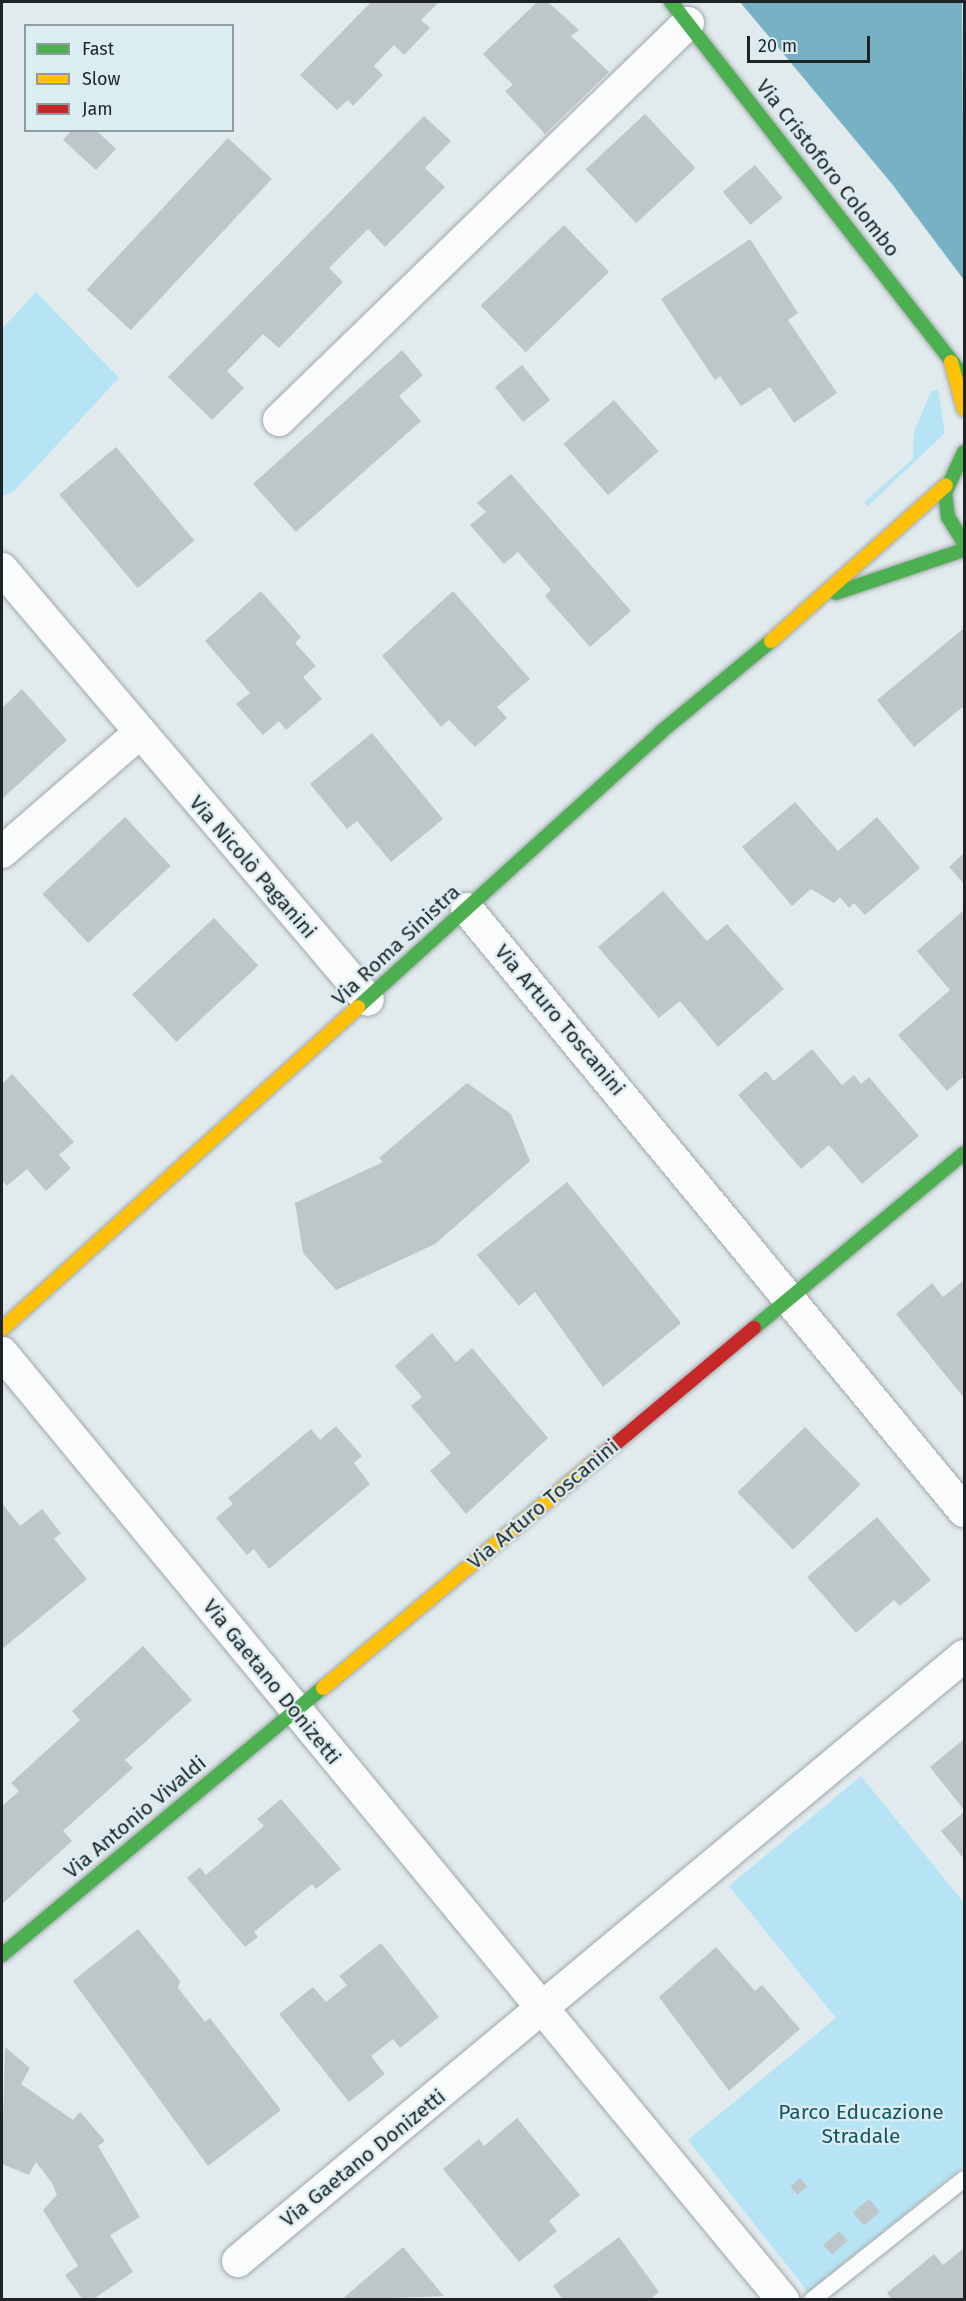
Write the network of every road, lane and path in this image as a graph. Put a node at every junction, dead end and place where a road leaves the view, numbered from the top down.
1 (679, 12) edge
2 (951, 362) junction
3 (964, 377) edge
4 (964, 409) edge
5 (279, 420) dead end
6 (964, 441) edge
7 (964, 452) edge
8 (946, 485) junction
9 (964, 543) edge
10 (964, 550) edge
11 (2, 568) edge
12 (823, 597) junction
13 (138, 734) junction
14 (2, 852) edge
15 (467, 909) junction
16 (368, 1000) junction
17 (964, 1153) edge
18 (790, 1298) junction
19 (2, 1329) edge
20 (2, 1353) edge
21 (964, 1511) edge
22 (964, 1656) edge
23 (295, 1710) junction
24 (2, 1955) edge
25 (544, 2010) junction
26 (964, 2179) edge
27 (238, 2261) dead end
28 (783, 2300) edge
29 (812, 2300) edge

1 - 2 street, Via Cristoforo Colombo
1 - 5 street
2 - 3 street, Via Cristoforo Colombo
2 - 4 street, Via Cristoforo Colombo
6 - 7 street
7 - 8 street
8 - 9 street
8 - 12 street, Via Roma Sinistra
10 - 12 street, Via Roma Sinistra
11 - 13 street, Via Nicolò Paganini
12 - 15 street, Via Roma Sinistra
13 - 14 street
13 - 16 street, Via Nicolò Paganini
15 - 16 street, Via Roma Sinistra
15 - 18 street, Via Arturo Toscanini
16 - 19 street, Via Roma Sinistra
17 - 18 street, Via Arturo Toscanini
18 - 21 street, Via Arturo Toscanini
18 - 23 street, Via Arturo Toscanini
20 - 23 street, Via Gaetano Donizetti
22 - 25 street
23 - 24 street, Via Antonio Vivaldi
23 - 25 street, Via Gaetano Donizetti
25 - 27 street, Via Gaetano Donizetti
25 - 28 street, Via Gaetano Donizetti
26 - 29 lane

